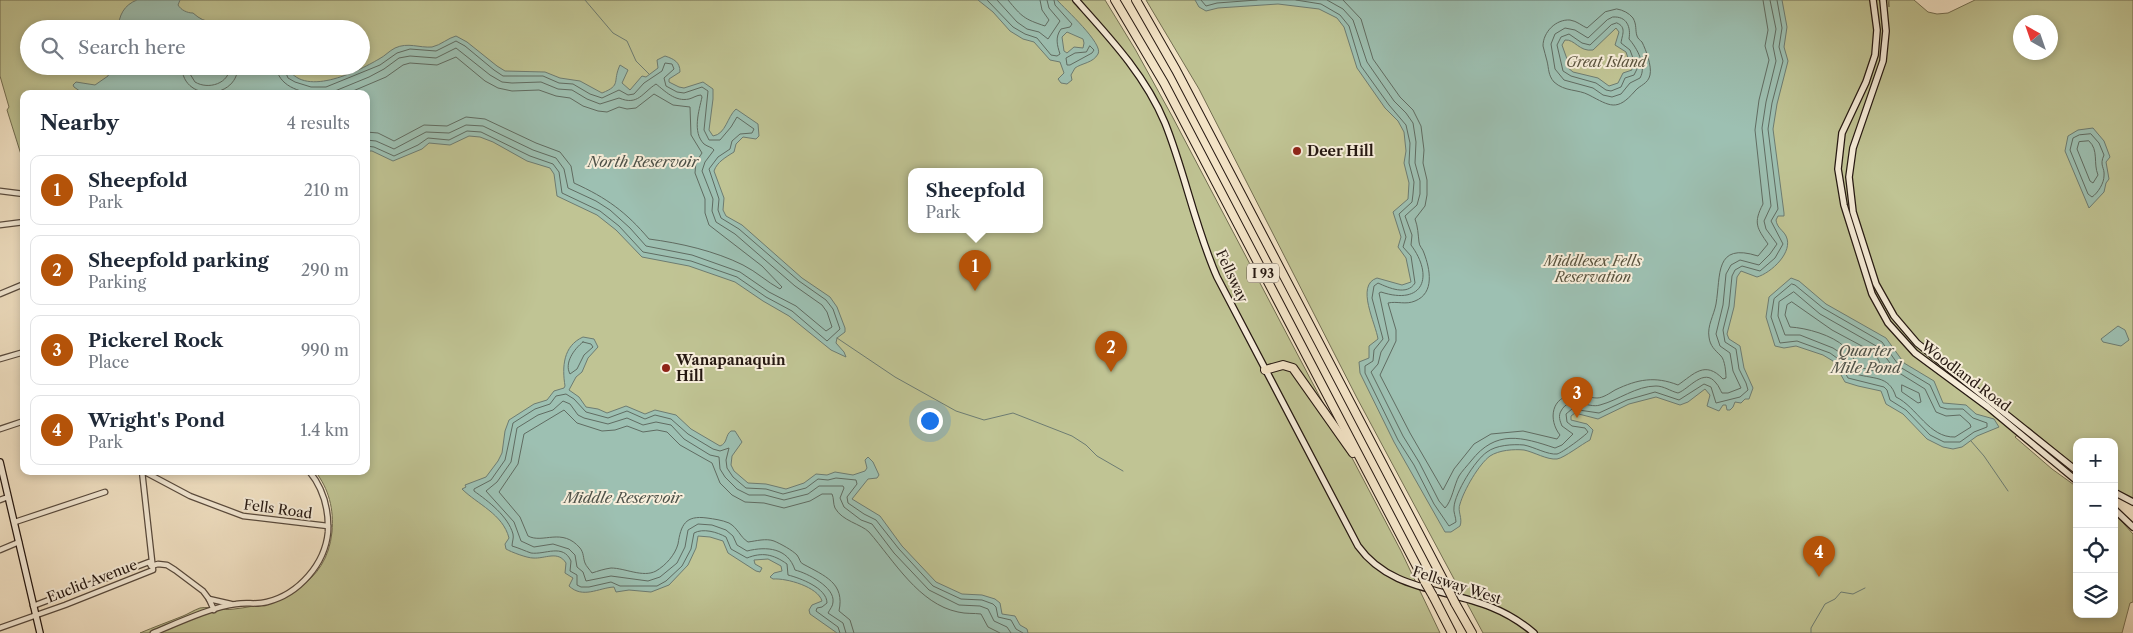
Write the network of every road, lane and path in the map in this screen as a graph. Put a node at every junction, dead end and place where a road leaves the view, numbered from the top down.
1 (1076, 0) edge
2 (1115, 0) edge
3 (1136, 0) edge
4 (1873, 0) edge
5 (1883, 0) edge
6 (1855, 103) junction
7 (1867, 108) junction
8 (1849, 184) junction
9 (1839, 185) junction
10 (0, 192) edge
11 (20, 194) edge
12 (20, 222) edge
13 (0, 225) edge
14 (20, 286) edge
15 (0, 294) edge
16 (20, 353) edge
17 (0, 359) edge
18 (1265, 370) junction
19 (2013, 419) junction
20 (20, 422) edge
21 (2009, 424) junction
22 (0, 429) edge
23 (0, 462) edge
24 (2073, 468) edge
25 (1366, 469) junction
26 (143, 475) edge
27 (151, 475) edge
28 (312, 475) edge
29 (2073, 478) edge
30 (105, 492) dead end
31 (2118, 494) edge
32 (8, 497) junction
33 (0, 500) edge
34 (2133, 502) edge
35 (2118, 513) edge
36 (15, 522) junction
37 (328, 526) junction
38 (2133, 527) edge
39 (19, 542) junction
40 (0, 550) edge
41 (1372, 562) joint
42 (151, 566) junction
43 (209, 599) junction
44 (232, 605) junction
45 (33, 606) junction
46 (214, 610) junction
47 (35, 614) junction
48 (0, 628) edge
49 (40, 633) edge
50 (154, 633) edge
51 (1452, 633) edge
52 (1472, 633) edge
53 (1534, 633) edge

1 - 18 main road, Fellsway
2 - 25 highway, I 93
3 - 52 highway, I 93, bridge
4 - 6 main road, Woodland Road
5 - 7 main road, Woodland Road
6 - 7 main road
6 - 9 main road, Woodland Road
7 - 8 main road, Woodland Road
8 - 9 main road
8 - 19 main road, Woodland Road
9 - 21 main road, Woodland Road
10 - 11 street
12 - 13 street
14 - 15 street
16 - 17 street
18 - 25 highway
18 - 41 main road, Fellsway
19 - 21 main road
19 - 24 main road, Woodland Road
20 - 22 street
21 - 29 main road, Woodland Road
23 - 32 main road
25 - 51 highway, I 93, bridge
26 - 42 street
27 - 37 street, Fells Road
28 - 37 street
30 - 36 street
31 - 34 main road
32 - 33 street
32 - 36 main road
35 - 38 main road
36 - 39 main road
37 - 44 street
39 - 40 street
39 - 45 main road
41 - 53 main road, Fellsway West
42 - 43 street, Euclid Avenue
42 - 45 street, Euclid Avenue
42 - 47 street, Euclid Avenue
43 - 44 street
43 - 46 street, Euclid Avenue
44 - 46 street
45 - 47 main road
46 - 50 street
47 - 48 street
47 - 49 main road

